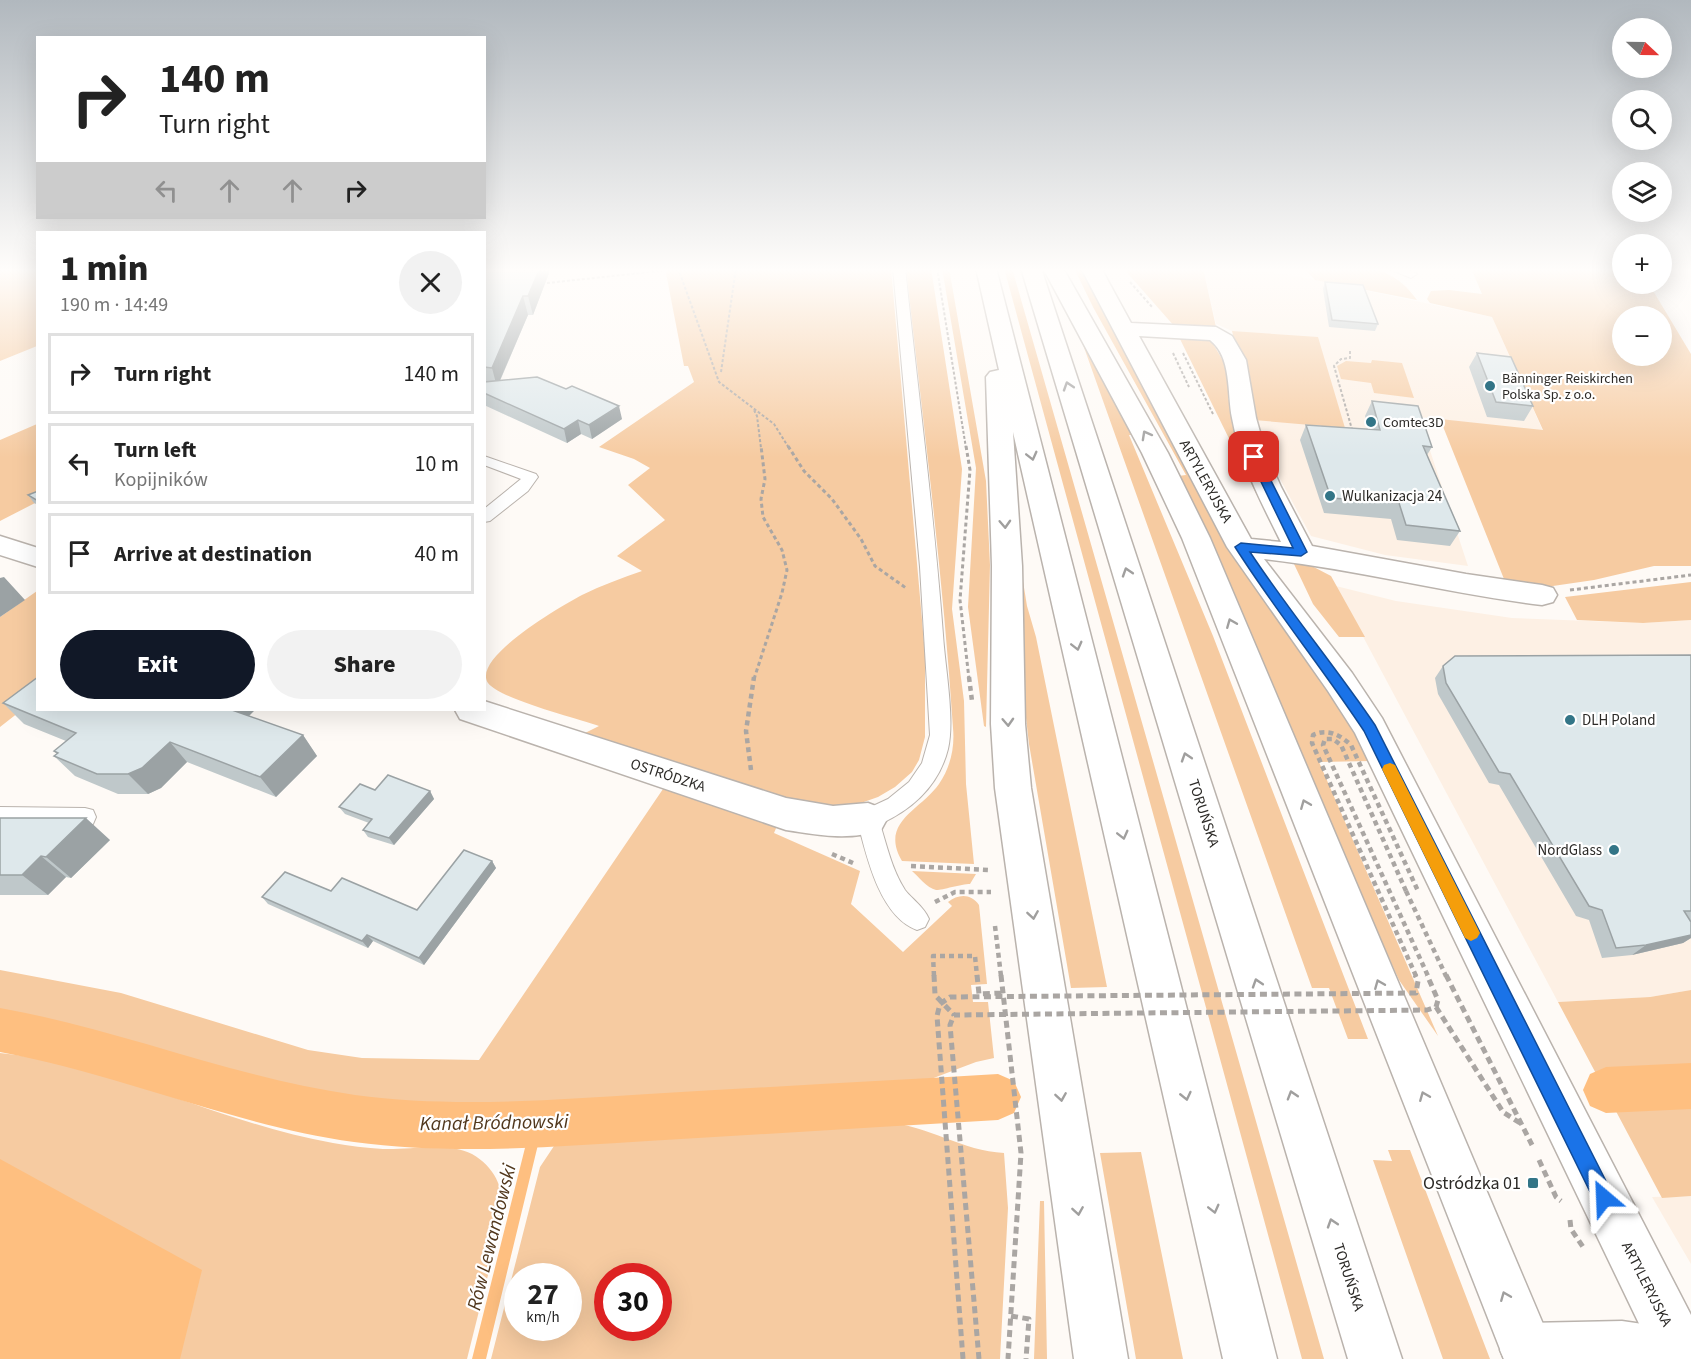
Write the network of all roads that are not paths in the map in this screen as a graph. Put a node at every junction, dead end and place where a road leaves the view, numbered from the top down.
1 (905, 331) edge
2 (996, 331) edge
3 (1001, 331) edge
4 (1051, 331) edge
5 (1088, 331) edge
6 (1123, 331) edge
7 (1167, 331) edge
8 (486, 461) edge
9 (486, 515) edge
10 (0, 545) edge
11 (1241, 547) junction
12 (1301, 552) junction
13 (36, 557) edge
14 (1542, 595) road end
15 (475, 711) edge
16 (0, 816) edge
17 (85, 817) edge
18 (868, 819) junction
19 (917, 919) road end
20 (1529, 1355) edge
21 (1687, 1357) edge
22 (1101, 1359) edge
23 (1250, 1359) edge
24 (1375, 1359) edge

1 - 18 lane
2 -> 22 main road
3 -> 23 main road
24 -> 4 main road, TORUŃSKA
20 -> 5 main road
6 - 11 main road, ARTYLERYJSKA
7 - 12 main road
8 - 9 lane
10 - 13 main road
11 - 12 main road
11 - 21 main road, ARTYLERYJSKA
12 - 14 main road
15 - 18 main road, OSTRÓDZKA
16 - 17 lane
18 - 19 lane
20 - 21 main road

